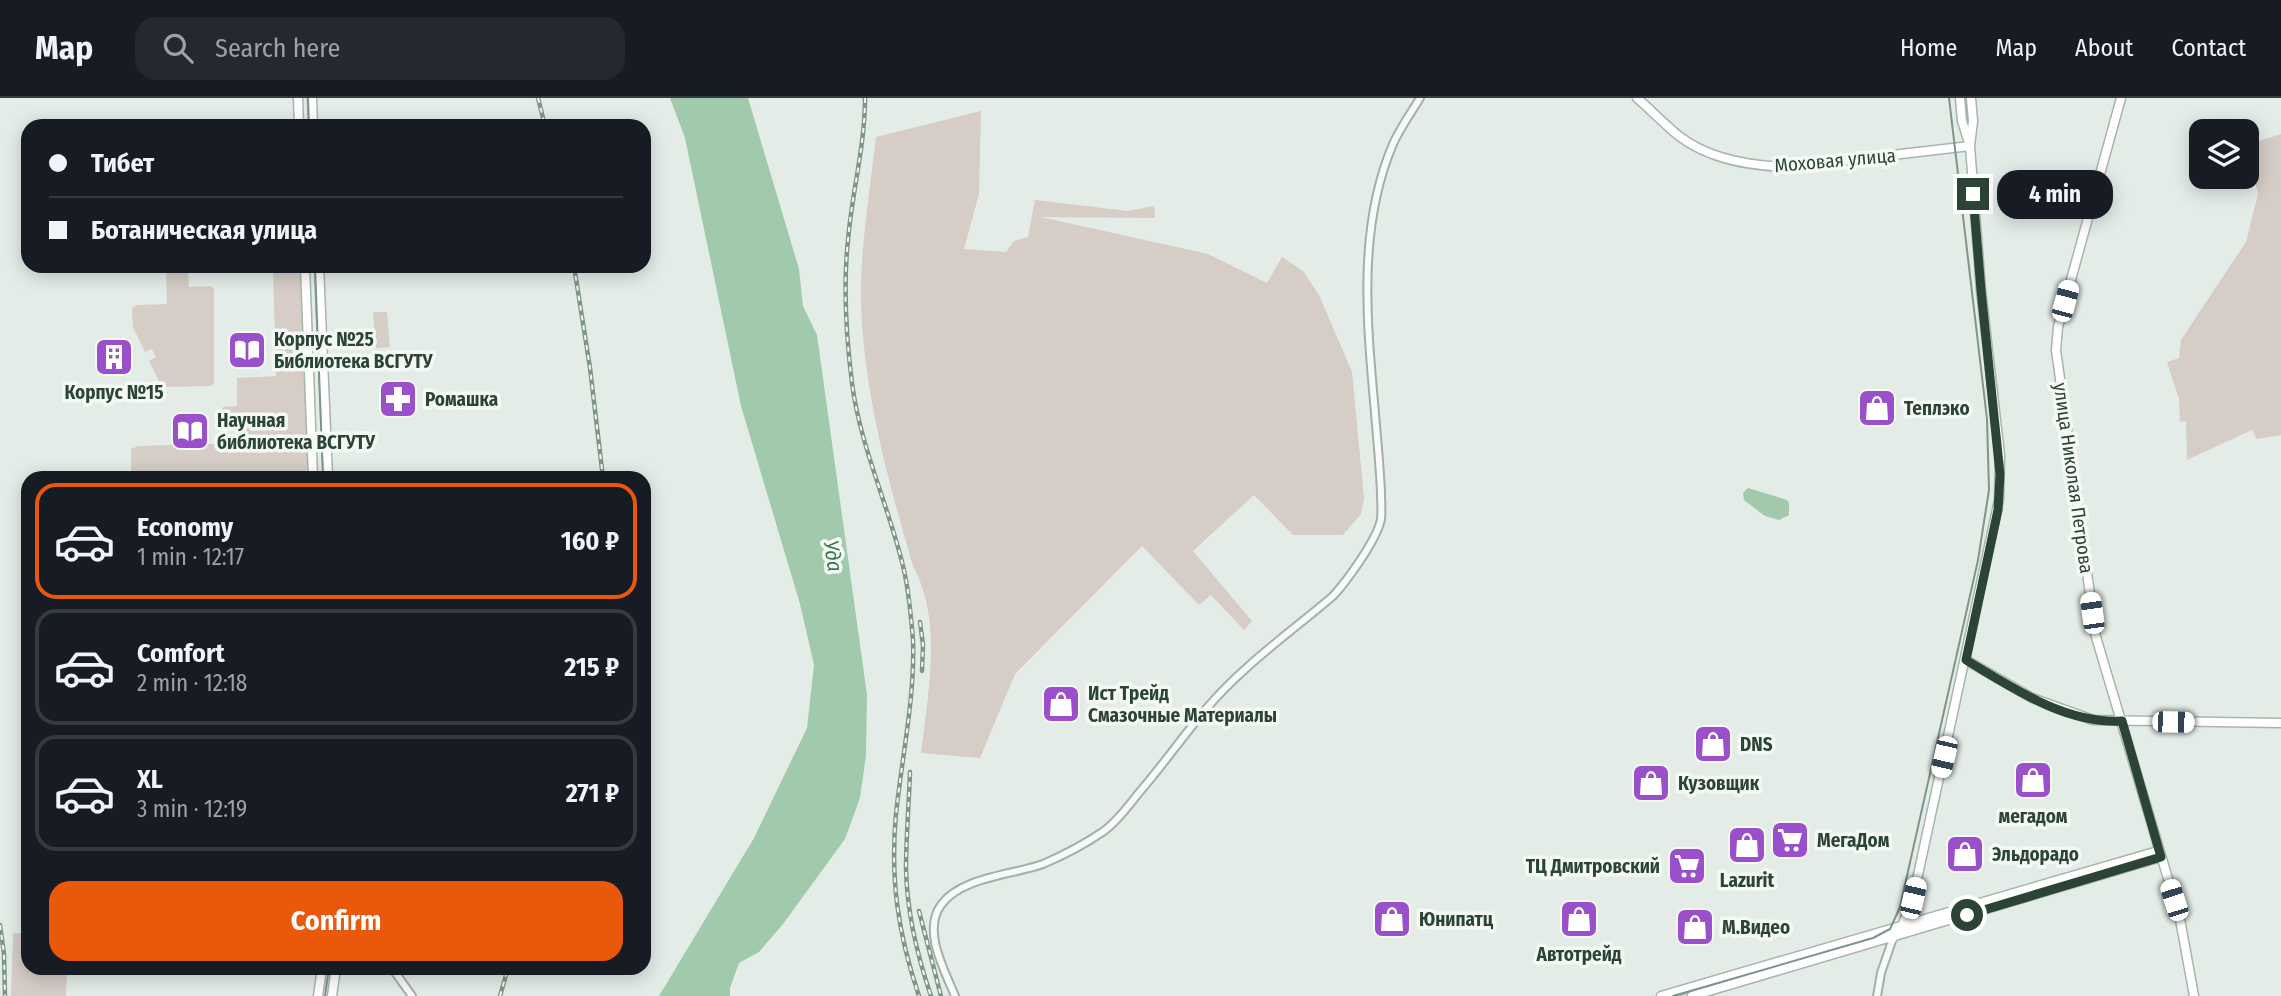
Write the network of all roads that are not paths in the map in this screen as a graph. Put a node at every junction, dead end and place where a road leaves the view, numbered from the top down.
1 (298, 98) edge
2 (312, 98) edge
3 (1420, 98) edge
4 (1637, 98) edge
5 (1960, 98) edge
6 (1971, 98) edge
7 (2121, 98) edge
8 (299, 119) edge
9 (313, 119) edge
10 (1970, 146) junction
11 (304, 273) edge
12 (319, 273) edge
13 (326, 438) junction
14 (311, 439) junction
15 (313, 471) edge
16 (328, 471) edge
17 (1966, 660) junction
18 (2122, 721) junction
19 (2281, 723) edge
20 (2160, 854) junction
21 (1902, 926) junction
22 (1893, 937) junction
23 (321, 975) edge
24 (335, 975) edge
25 (397, 975) edge
26 (318, 996) edge
27 (332, 996) edge
28 (412, 996) edge
29 (955, 996) edge
30 (1661, 996) edge
31 (1692, 996) edge
32 (1877, 996) edge
33 (2194, 996) edge

1 - 8 main road
2 - 9 main road
3 - 29 street
4 - 10 main road, Моховая улица
5 - 10 main road
6 - 10 main road
7 - 18 main road, улица Николая Петрова
10 - 17 main road
11 - 14 main road
12 - 13 main road
13 - 14 main road
13 - 16 main road
14 - 15 main road
17 - 18 main road
17 - 21 main road
18 - 19 main road
18 - 20 main road, улица Николая Петрова
20 - 21 main road
20 - 22 main road
20 - 33 main road, улица Николая Петрова
21 - 22 main road
21 - 30 main road
22 - 31 main road
22 - 32 street
23 - 26 main road
24 - 27 main road
25 - 28 street

